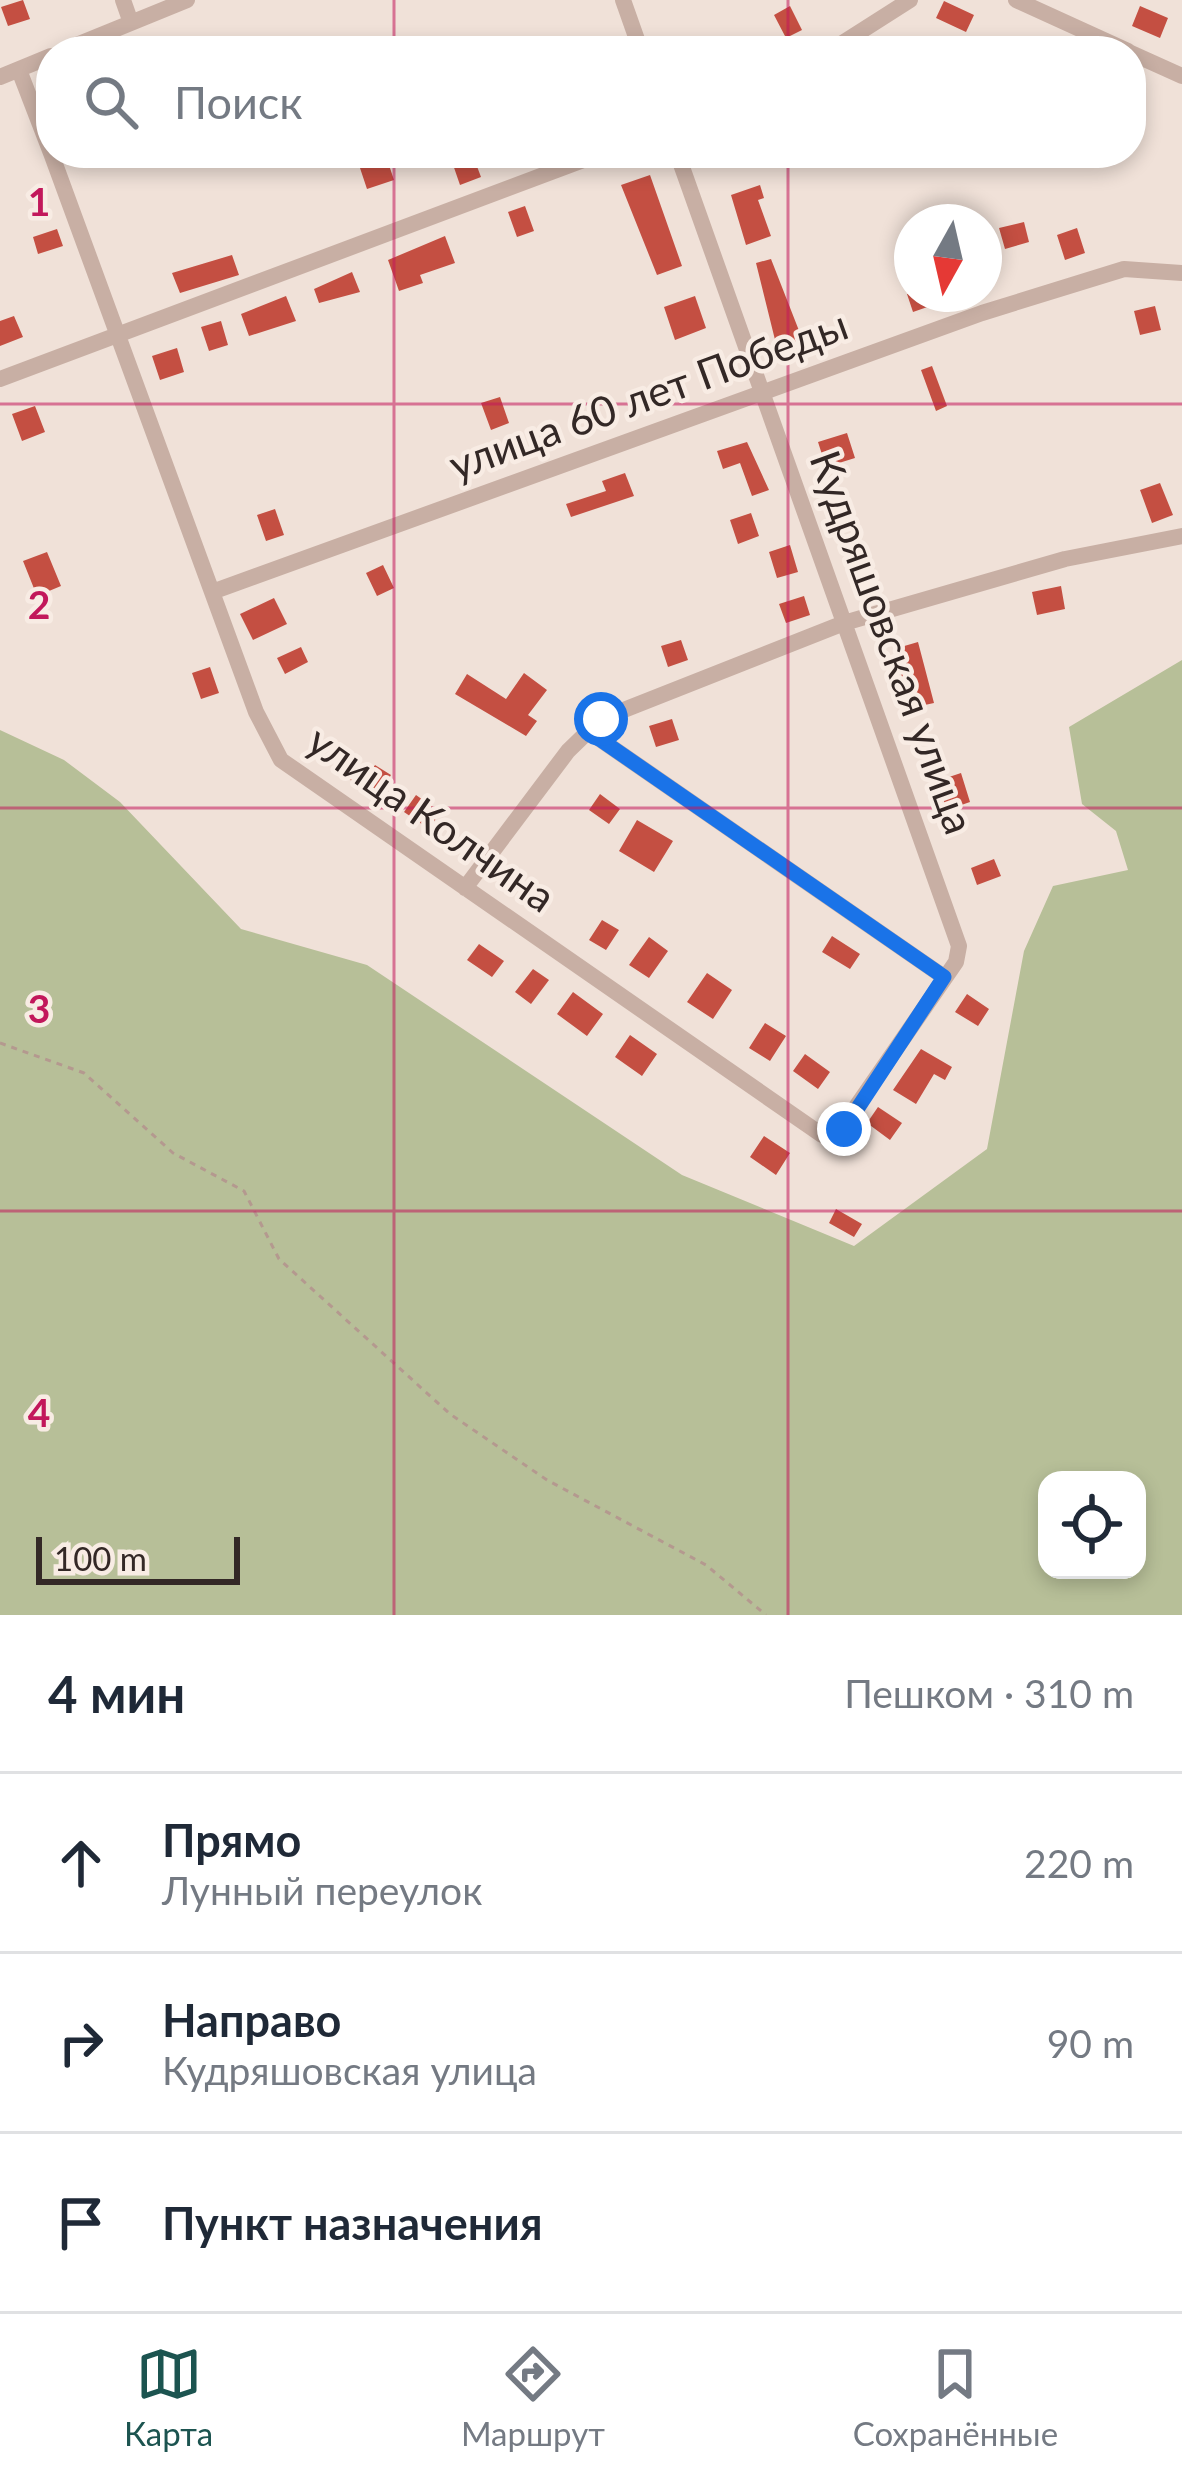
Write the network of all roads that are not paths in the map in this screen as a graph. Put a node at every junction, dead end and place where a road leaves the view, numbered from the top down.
1 (123, 0) edge
2 (187, 0) edge
3 (623, 0) edge
4 (910, 0) edge
5 (1016, 0) edge
6 (130, 20) junction
7 (95, 36) edge
8 (636, 36) edge
9 (854, 36) edge
10 (1094, 36) edge
11 (1146, 60) edge
12 (36, 63) edge
13 (20, 70) junction
14 (1182, 76) edge
15 (0, 77) edge
16 (36, 113) edge
17 (57, 168) edge
18 (563, 168) edge
19 (683, 168) edge
20 (1182, 273) edge
21 (122, 337) junction
22 (0, 379) edge
23 (765, 390) junction
24 (1182, 536) edge
25 (212, 592) junction
26 (844, 623) junction
27 (588, 731) junction
28 (465, 888) junction
29 (944, 977) junction
30 (838, 1133) joint

1 - 6 street
2 - 6 street
3 - 8 street
4 - 9 street
5 - 10 street
6 - 7 street
11 - 14 street
12 - 13 street
13 - 15 street
13 - 16 street, улица Колчина
17 - 21 street, улица Колчина
18 - 21 street
19 - 23 street, Кудряшовская улица
20 - 23 street, улица 60 лет Победы
21 - 22 street
21 - 25 street, улица Колчина
23 - 25 street, улица 60 лет Победы
23 - 26 street, Кудряшовская улица
24 - 26 street
25 - 28 street, улица Колчина
26 - 27 street
26 - 29 street, Кудряшовская улица
27 - 28 street
27 - 29 street
28 - 30 street, улица Колчина
29 - 30 street, Кудряшовская улица

